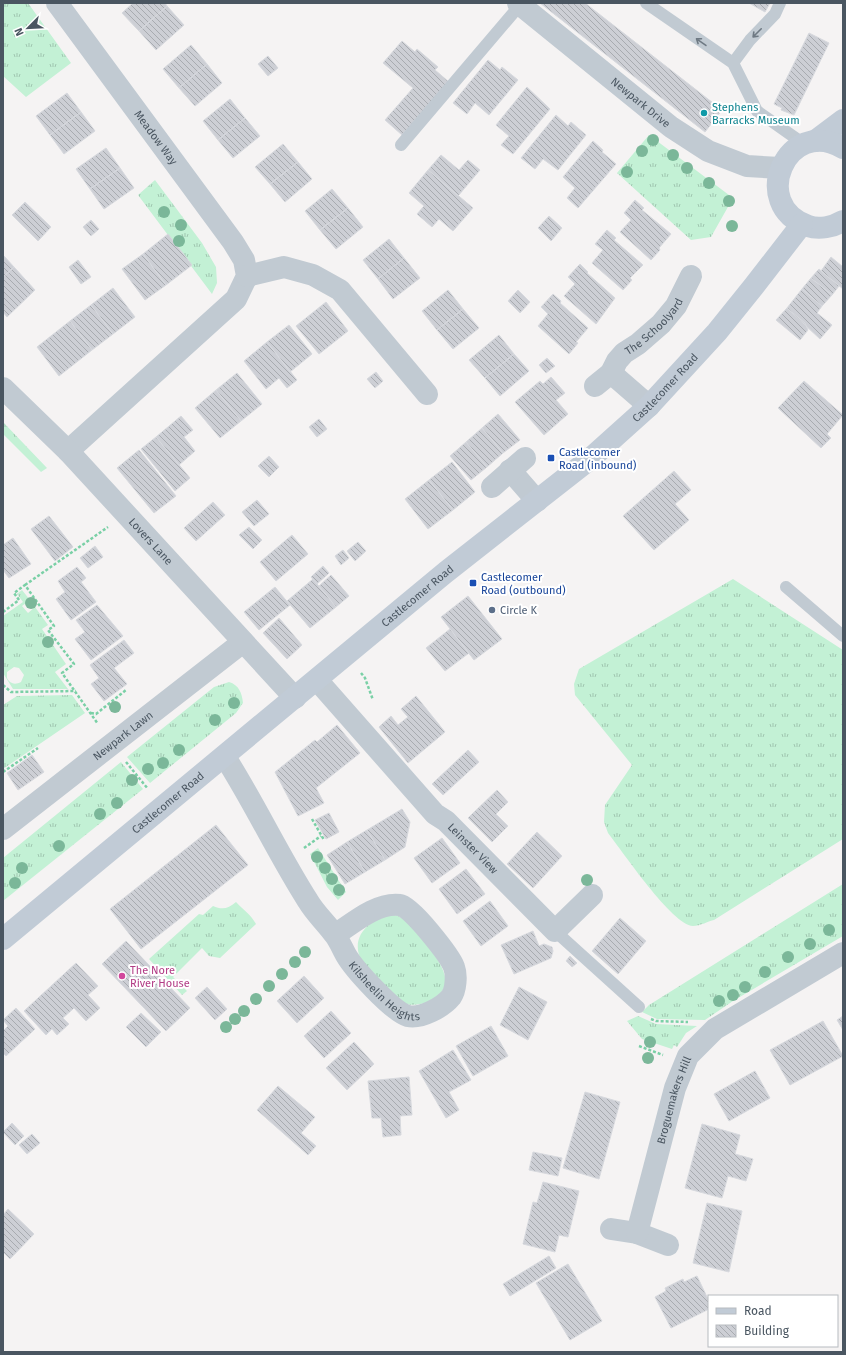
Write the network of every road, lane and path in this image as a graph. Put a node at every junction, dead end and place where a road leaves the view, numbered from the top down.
1 (57, 3) edge
2 (646, 3) edge
3 (780, 3) edge
4 (519, 4) edge
5 (733, 64) junction
6 (843, 120) edge
7 (809, 142) junction
8 (401, 145) dead end
9 (843, 148) edge
10 (780, 168) junction
11 (843, 221) edge
12 (802, 224) junction
13 (247, 276) junction
14 (691, 276) dead end
15 (3, 388) edge
16 (427, 394) dead end
17 (649, 406) junction
18 (68, 451) junction
19 (492, 487) dead end
20 (537, 501) junction
21 (126, 514) junction
22 (25, 585) junction
23 (786, 586) dead end
24 (3, 612) edge
25 (843, 636) edge
26 (242, 642) junction
27 (361, 673) dead end
28 (317, 680) junction
29 (3, 685) edge
30 (126, 690) dead end
31 (76, 691) junction
32 (295, 698) junction
33 (373, 700) dead end
34 (90, 712) junction
35 (98, 725) dead end
36 (38, 748) dead end
37 (225, 757) junction
38 (123, 759) dead end
39 (3, 772) edge
40 (147, 786) dead end
41 (312, 819) dead end
42 (3, 829) edge
43 (321, 836) junction
44 (324, 840) dead end
45 (302, 850) dead end
46 (592, 895) dead end
47 (332, 931) junction
48 (555, 931) junction
49 (3, 939) edge
50 (843, 953) edge
51 (639, 1007) joint
52 (715, 1029) junction
53 (640, 1046) dead end
54 (669, 1057) dead end
55 (611, 1229) dead end
56 (637, 1233) junction
57 (668, 1245) dead end

1 - 13 street, Meadow Way
5 -> 2 lane
3 -> 5 lane
4 - 8 lane
4 - 10 street, Newpark Drive
5 - 7 lane
6 - 7 main road
7 - 9 main road
7 - 10 main road
10 - 12 main road
11 - 12 main road
12 - 17 main road, Castlecomer Road
13 - 16 street
13 - 18 street
14 - 17 street, The Schoolyard
15 - 18 street, Lovers Lane
17 - 20 main road, Castlecomer Road
18 - 21 street, Lovers Lane
19 - 20 street
20 - 28 main road, Castlecomer Road
21 - 22 path
21 - 26 street, Lovers Lane
22 - 24 path
22 - 31 path
23 - 25 lane
26 - 32 street, Lovers Lane
26 - 42 street, Newpark Lawn
27 - 33 path
28 - 32 main road, Castlecomer Road
28 - 48 street, Leinster View
29 - 31 path
30 - 34 path
31 - 34 path
32 - 37 main road, Castlecomer Road
34 - 35 path
36 - 39 path
37 - 47 street
37 - 49 main road, Castlecomer Road
38 - 40 path
41 - 43 path
43 - 44 path
43 - 45 path
46 - 48 street
47 - 47 street, Kilsheelin Heights
48 - 51 lane, Leinster View
50 - 52 street, Broguemakers Hill
51 - 52 path
52 - 56 street, Broguemakers Hill
53 - 54 path
55 - 56 street
56 - 57 street

